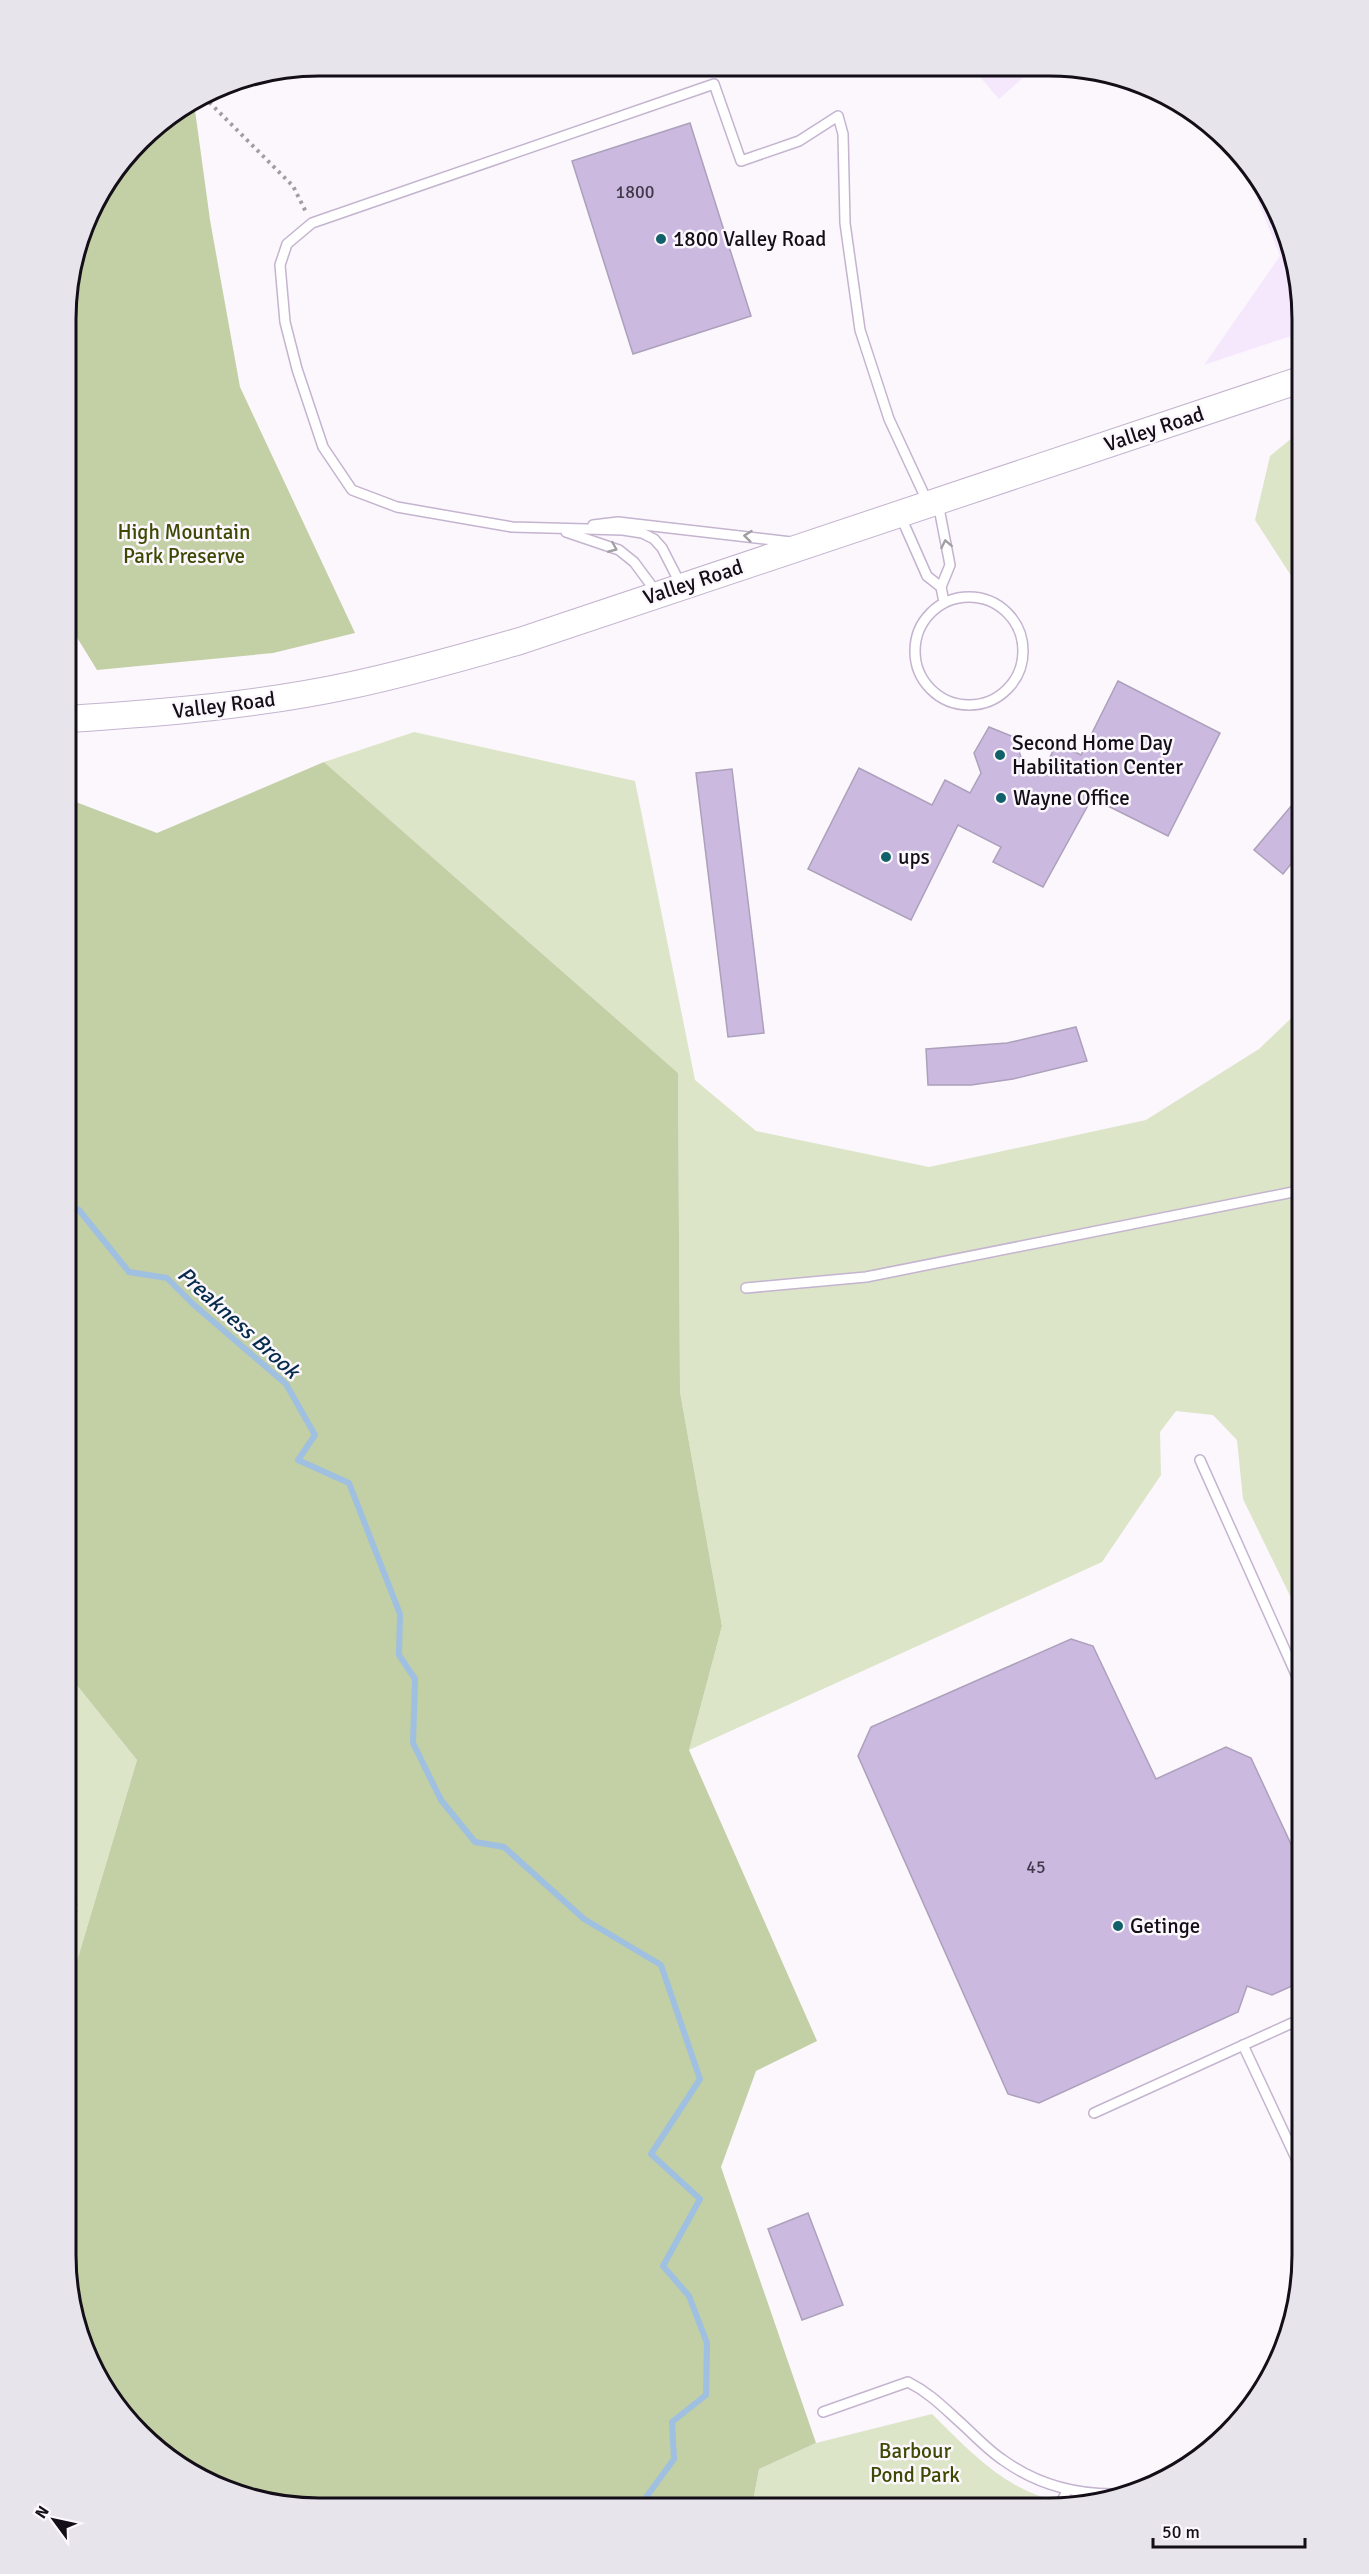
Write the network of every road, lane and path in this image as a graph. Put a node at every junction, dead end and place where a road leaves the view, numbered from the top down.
1 (210, 103) edge
2 (312, 223) junction
3 (1292, 383) edge
4 (933, 501) junction
5 (899, 513) junction
6 (558, 529) junction
7 (805, 545) junction
8 (681, 585) junction
9 (941, 587) junction
10 (657, 593) junction
11 (944, 602) junction
12 (76, 718) edge
13 (1292, 1192) edge
14 (746, 1288) dead end
15 (1200, 1460) dead end
16 (1292, 1665) edge
17 (1292, 2023) edge
18 (1243, 2045) junction
19 (1094, 2113) dead end
20 (1292, 2150) edge
21 (823, 2412) dead end
22 (1067, 2491) junction
23 (1093, 2493) edge
24 (1064, 2497) edge

1 - 2 path
2 - 4 lane
2 - 6 lane
3 - 4 main road, Valley Road
4 - 5 main road, Valley Road
9 -> 4 lane
5 - 7 main road, Valley Road
5 - 9 lane
7 -> 6 lane
6 - 8 lane
6 -> 10 lane
7 - 8 main road, Valley Road
8 - 10 main road, Valley Road
9 - 11 lane
10 - 12 main road, Valley Road
11 - 11 lane
13 - 14 lane
15 - 16 lane
17 - 18 lane
18 - 19 lane
18 - 20 lane
21 - 22 lane
22 - 23 lane
22 - 24 lane

